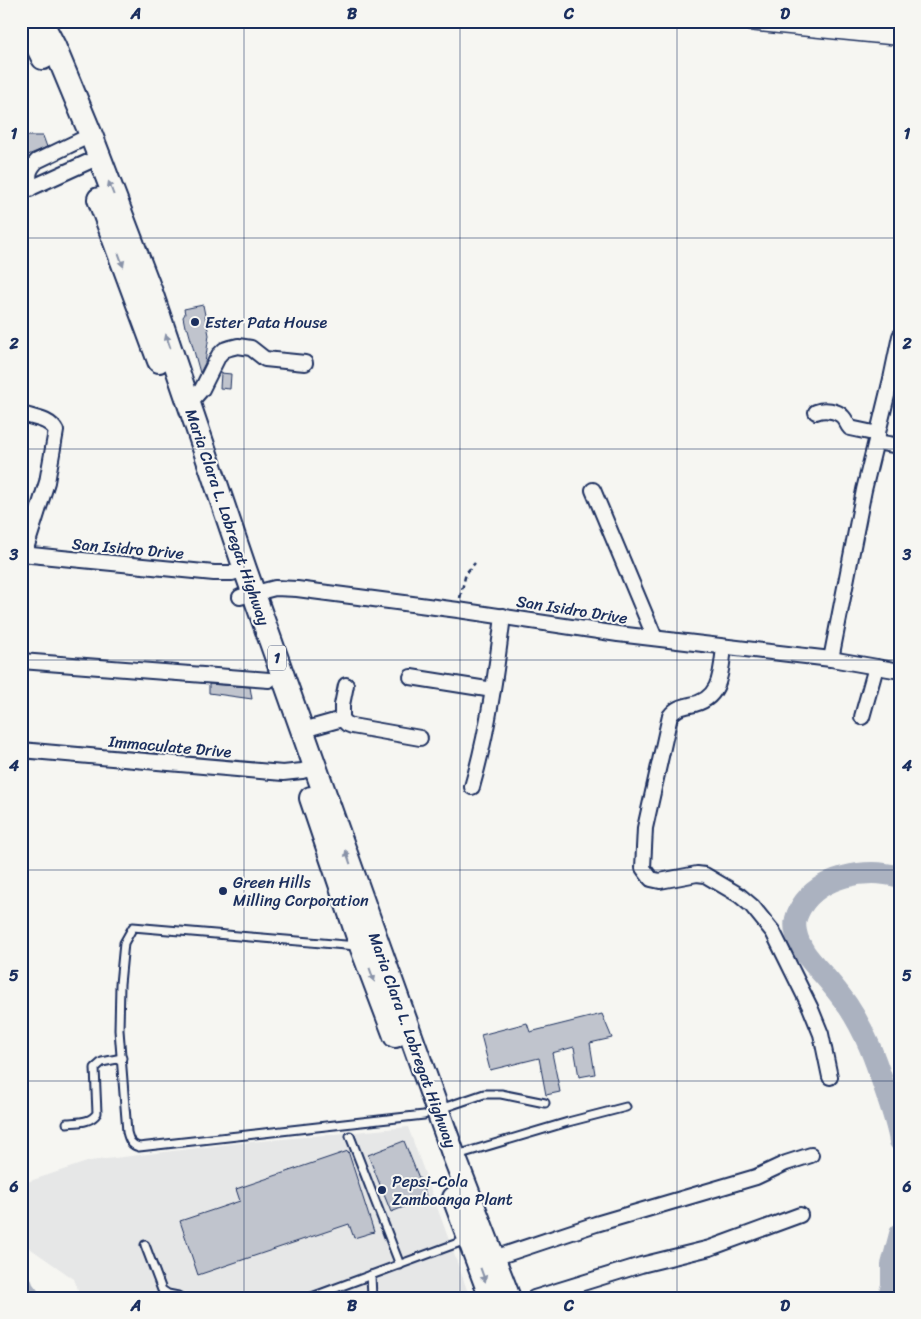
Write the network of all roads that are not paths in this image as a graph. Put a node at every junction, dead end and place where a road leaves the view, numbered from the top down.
1 (41, 21) edge
2 (749, 21) edge
3 (21, 23) edge
4 (900, 36) edge
5 (84, 138) junction
6 (92, 160) junction
7 (25, 190) edge
8 (144, 296) junction
9 (900, 336) edge
10 (305, 363) dead end
11 (895, 380) edge
12 (189, 404) junction
13 (816, 412) dead end
14 (22, 414) edge
15 (877, 438) junction
16 (900, 446) edge
17 (593, 490) dead end
18 (23, 554) edge
19 (238, 571) junction
20 (247, 595) junction
21 (503, 616) junction
22 (655, 638) junction
23 (724, 647) junction
24 (831, 659) junction
25 (21, 661) edge
26 (876, 667) junction
27 (900, 671) edge
28 (411, 677) dead end
29 (270, 680) junction
30 (346, 685) dead end
31 (493, 690) junction
32 (862, 717) dead end
33 (342, 719) junction
34 (303, 730) junction
35 (420, 738) dead end
36 (21, 750) edge
37 (309, 769) junction
38 (472, 787) dead end
39 (369, 944) junction
40 (122, 1058) junction
41 (830, 1077) dead end
42 (545, 1103) dead end
43 (626, 1107) dead end
44 (430, 1113) junction
45 (67, 1122) dead end
46 (350, 1136) dead end
47 (811, 1155) dead end
48 (454, 1156) junction
49 (800, 1215) dead end
50 (477, 1236) junction
51 (145, 1245) dead end
52 (494, 1258) junction
53 (400, 1265) junction
54 (371, 1275) junction
55 (179, 1298) edge
56 (309, 1298) edge
57 (372, 1298) edge
58 (491, 1298) edge
59 (509, 1298) edge
60 (534, 1298) edge

1 - 5 highway, Maria Clara L. Lobregat Highway / 1
2 - 4 street
3 - 5 highway, Maria Clara L. Lobregat Highway / 1
5 - 6 highway, Maria Clara L. Lobregat Highway / 1
5 - 7 street
6 - 7 street
6 - 8 highway, Maria Clara L. Lobregat Highway / 1
12 -> 8 highway, Maria Clara L. Lobregat Highway / 1
8 - 19 highway, Maria Clara L. Lobregat Highway / 1
9 - 11 street
10 - 12 street
11 - 15 street
12 - 19 highway, Maria Clara L. Lobregat Highway / 1
13 - 15 street
14 - 18 street
15 - 16 street
15 - 24 street
17 - 22 street
18 - 19 street, San Isidro Drive
19 - 20 highway, Maria Clara L. Lobregat Highway / 1
20 - 21 street, San Isidro Drive
20 - 29 highway, Maria Clara L. Lobregat Highway / 1
20 - 34 highway, Maria Clara L. Lobregat Highway / 1
21 - 22 street, San Isidro Drive
21 - 31 street
22 - 23 street, San Isidro Drive
23 - 24 street, San Isidro Drive
23 - 41 street
24 - 26 street, San Isidro Drive
25 - 29 street
26 - 27 street, San Isidro Drive
26 - 32 street
28 - 31 street
29 - 37 highway, Maria Clara L. Lobregat Highway / 1
30 - 33 street
31 - 38 street
33 - 34 street
33 - 35 street
34 - 37 highway, Maria Clara L. Lobregat Highway / 1
36 - 37 street, Immaculate Drive
37 - 39 highway, Maria Clara L. Lobregat Highway / 1
39 - 40 lane
39 - 44 highway, Maria Clara L. Lobregat Highway / 1
40 - 44 lane
40 - 45 lane
42 - 44 lane
43 - 48 lane
44 - 48 highway, Maria Clara L. Lobregat Highway / 1
44 - 50 highway, Maria Clara L. Lobregat Highway / 1
46 - 53 lane
47 - 52 street
48 - 50 highway, Maria Clara L. Lobregat Highway / 1
49 - 60 street
50 - 52 highway, Maria Clara L. Lobregat Highway / 1
50 - 53 lane
50 -> 58 highway, Maria Clara L. Lobregat Highway / 1
51 - 55 lane
52 - 59 highway, Maria Clara L. Lobregat Highway / 1
53 - 54 lane
54 - 56 lane
54 - 57 lane

